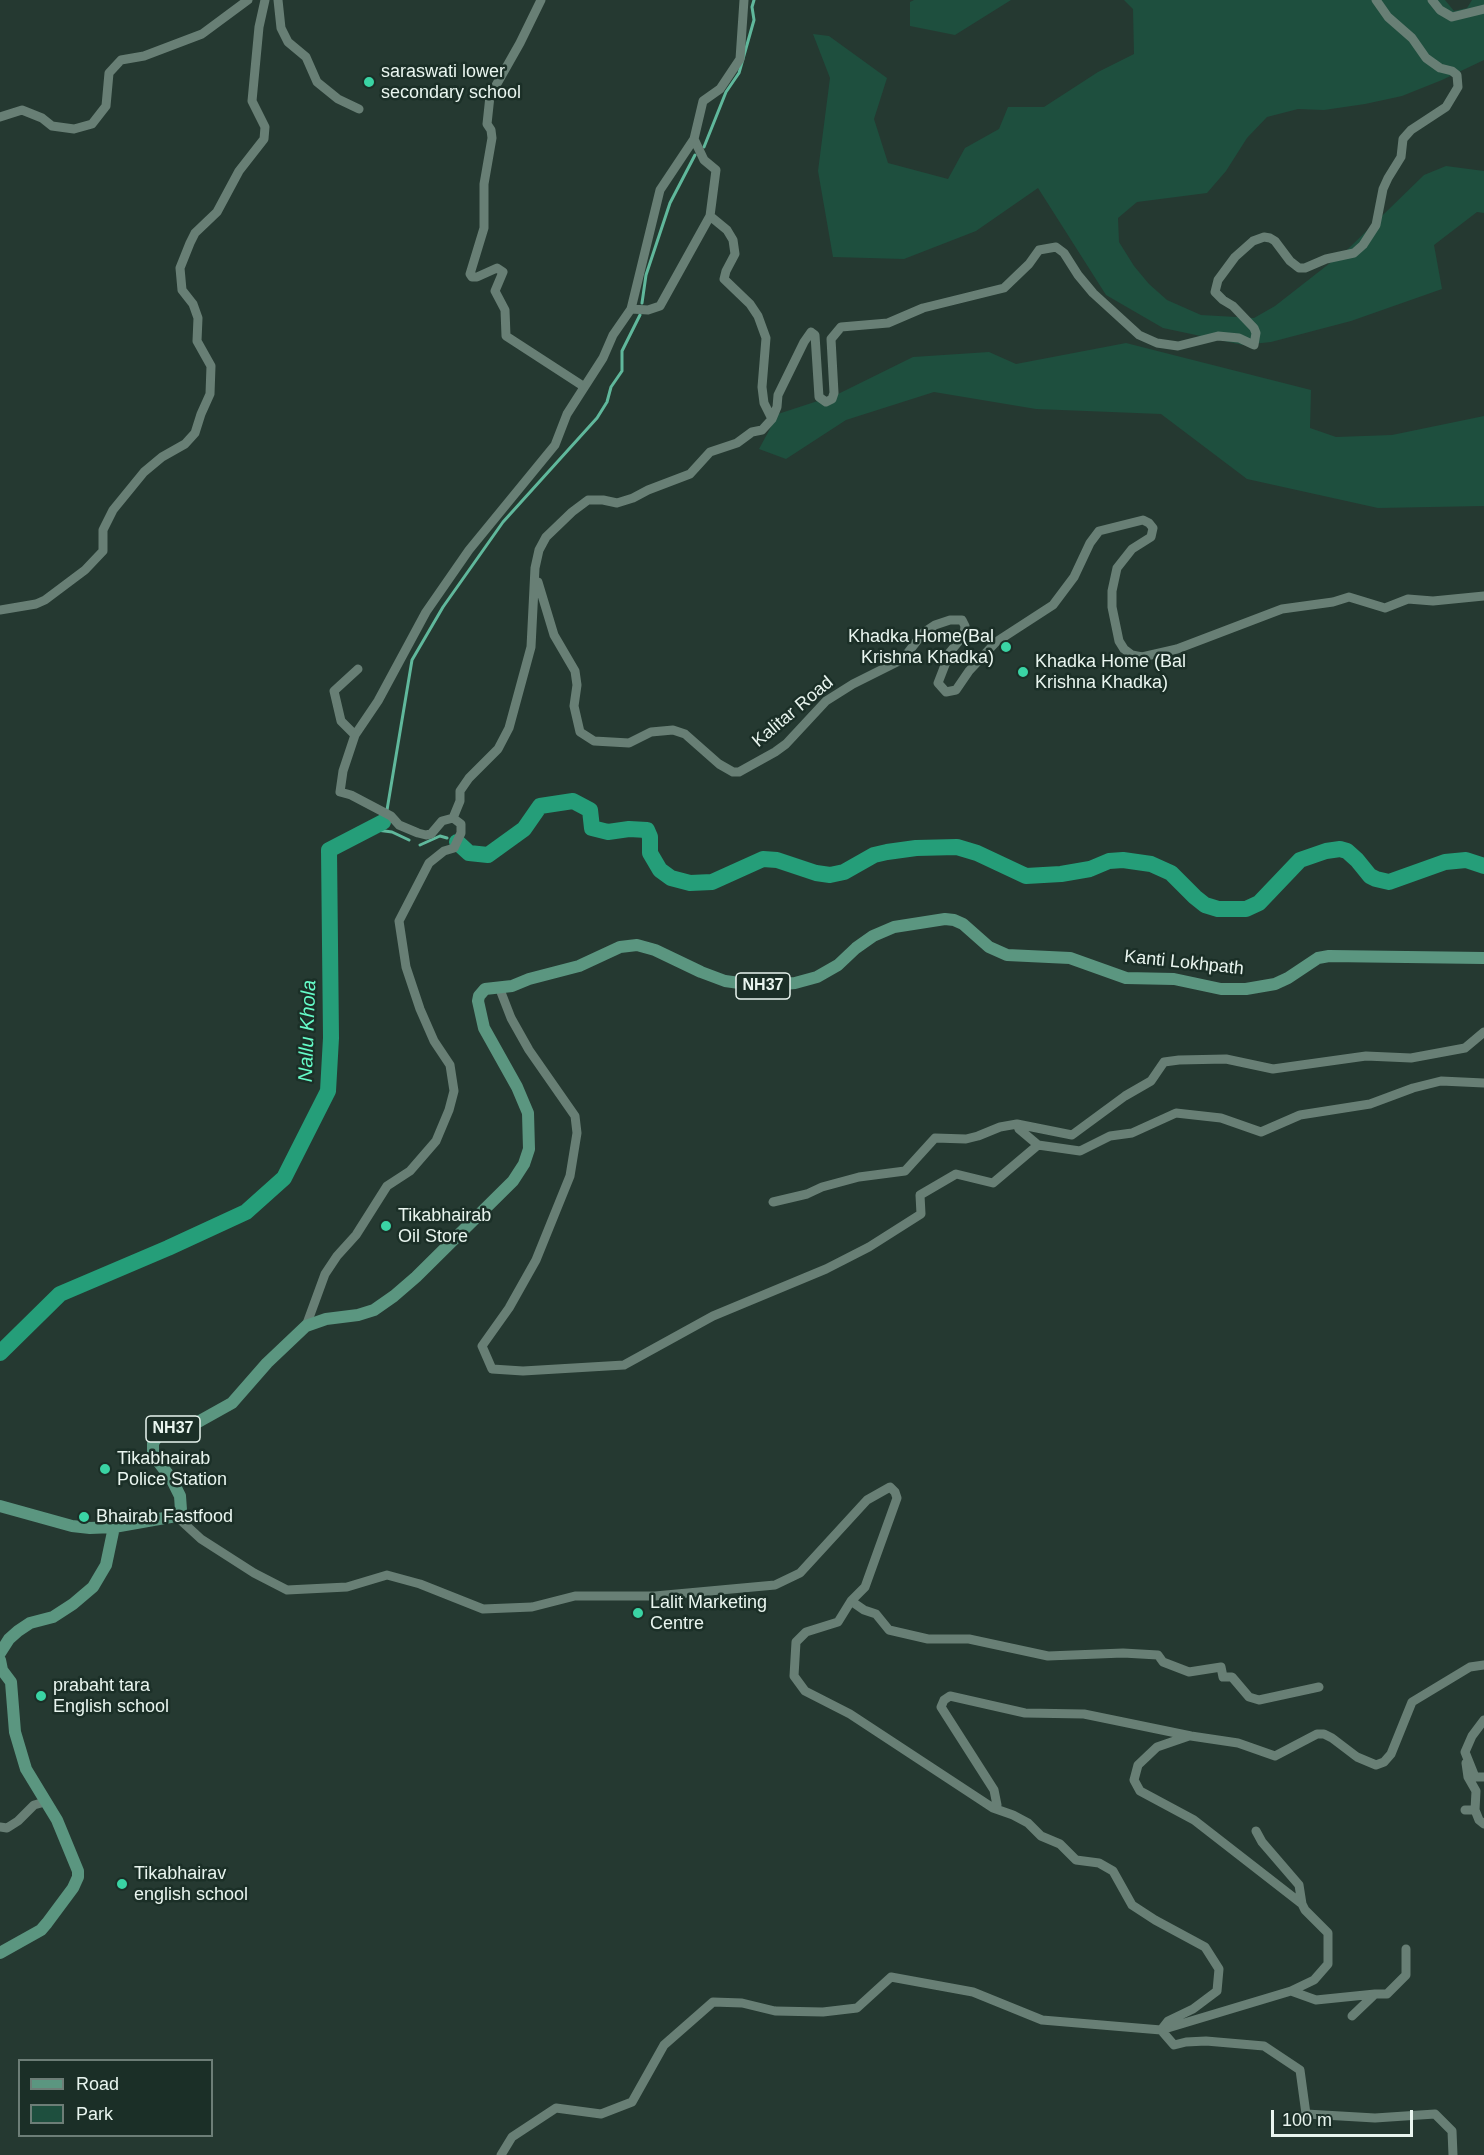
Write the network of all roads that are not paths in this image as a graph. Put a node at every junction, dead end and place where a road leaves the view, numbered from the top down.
1 (248, 0) edge
2 (265, 0) edge
3 (278, 0) edge
4 (541, 0) edge
5 (744, 0) edge
6 (1376, 0) edge
7 (1432, 0) edge
8 (1484, 9) edge
9 (358, 109) dead end
10 (0, 117) edge
11 (694, 139) junction
12 (710, 216) junction
13 (631, 309) junction
14 (583, 386) junction
15 (772, 419) junction
16 (535, 568) junction
17 (1484, 596) edge
18 (0, 610) edge
19 (358, 669) dead end
20 (355, 735) junction
21 (453, 818) junction
22 (1484, 958) edge
23 (499, 987) junction
24 (1484, 1032) edge
25 (1484, 1083) edge
26 (1017, 1124) junction
27 (1038, 1145) junction
28 (772, 1202) dead end
29 (306, 1326) junction
30 (0, 1506) edge
31 (176, 1516) junction
32 (114, 1527) junction
33 (851, 1601) junction
34 (0, 1653) edge
35 (0, 1660) edge
36 (1484, 1665) edge
37 (1319, 1687) dead end
38 (1484, 1720) edge
39 (1191, 1736) junction
40 (1465, 1752) junction
41 (1484, 1777) edge
42 (45, 1802) junction
43 (993, 1808) junction
44 (1465, 1810) dead end
45 (1475, 1810) junction
46 (1484, 1824) edge
47 (0, 1827) edge
48 (1256, 1831) dead end
49 (1302, 1904) junction
50 (1406, 1949) dead end
51 (0, 1953) edge
52 (1291, 1991) junction
53 (1375, 1994) junction
54 (1352, 2016) dead end
55 (1161, 2030) junction
56 (501, 2155) edge
57 (1454, 2155) edge

1 - 10 street
2 - 18 street
3 - 9 street
4 - 14 street
5 - 11 street
6 - 15 street
7 - 8 street
11 - 12 street
11 - 13 street
12 - 13 street
12 - 15 street
13 - 14 street
14 - 20 street
15 - 16 street
16 - 17 street, Kalitar Road
16 - 21 street
19 - 20 street
20 - 21 street
21 - 29 street
22 - 23 main road, Kanti Lokhpath / NH37
23 - 27 street
23 - 29 main road, Kanti Lokhpath / NH37
24 - 26 street
25 - 27 street
26 - 27 street
26 - 28 street
29 - 31 main road, Kanti Lokhpath / NH37
30 - 32 main road
31 - 32 main road
31 - 33 street
32 - 34 main road
33 - 37 street
33 - 43 street
35 - 42 main road
36 - 39 street
38 - 40 street
39 - 43 street
39 - 49 street
40 - 41 street
40 - 45 street
42 - 47 street
42 - 51 main road
43 - 55 street
44 - 45 street
45 - 46 street
48 - 49 street
49 - 52 street
50 - 53 street
52 - 53 street
52 - 55 street
53 - 54 street
55 - 56 street
55 - 57 street

